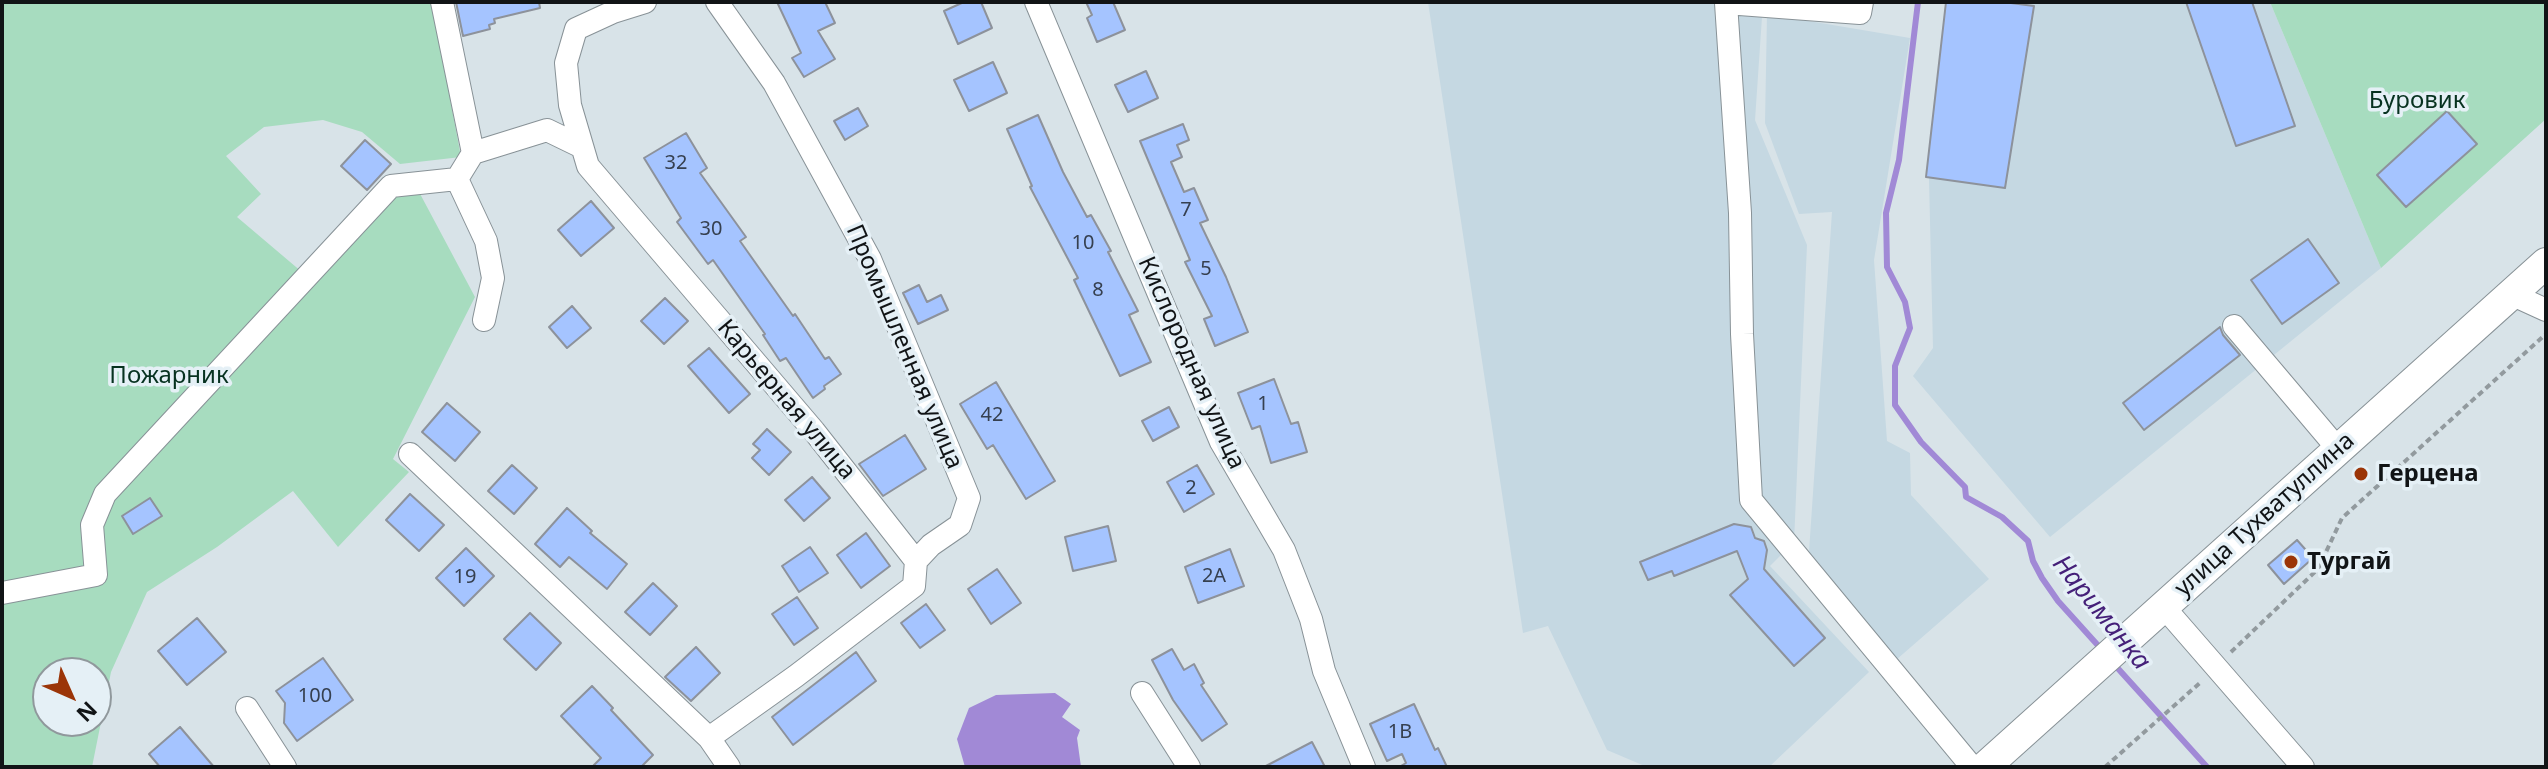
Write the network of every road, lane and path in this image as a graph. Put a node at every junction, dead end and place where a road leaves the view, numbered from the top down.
1 (442, 2) edge
2 (645, 2) edge
3 (717, 2) edge
4 (1036, 2) edge
5 (1862, 2) edge
6 (582, 147) junction
7 (473, 153) junction
8 (457, 179) junction
9 (2546, 263) edge
10 (2511, 294) junction
11 (2546, 310) edge
12 (484, 320) dead end
13 (2234, 326) dead end
14 (2546, 334) edge
15 (2338, 449) junction
16 (410, 454) dead end
17 (916, 561) junction
18 (2, 593) edge
19 (2154, 615) junction
20 (2217, 668) junction
21 (1142, 693) dead end
22 (247, 708) dead end
23 (709, 738) junction
24 (285, 767) edge
25 (729, 767) edge
26 (1189, 767) edge
27 (1364, 767) edge
28 (1972, 767) edge
29 (1985, 767) edge
30 (2105, 767) edge
31 (2303, 767) edge

1 - 7 street
2 - 6 street, Карьерная улица
3 - 17 street, Промышленная улица
4 - 27 street, Кислородная улица
5 - 28 street
6 - 7 street
6 - 17 street, Карьерная улица
7 - 8 street
8 - 12 street
8 - 18 street
9 - 10 main road, улица Тухватуллина
10 - 11 street
10 - 15 main road, улица Тухватуллина
13 - 15 street
14 - 20 path
15 - 19 main road, улица Тухватуллина
16 - 23 street
17 - 23 street
19 - 20 street
19 - 29 main road, улица Тухватуллина
20 - 30 path
20 - 31 street
21 - 26 street
22 - 24 street
23 - 25 street

